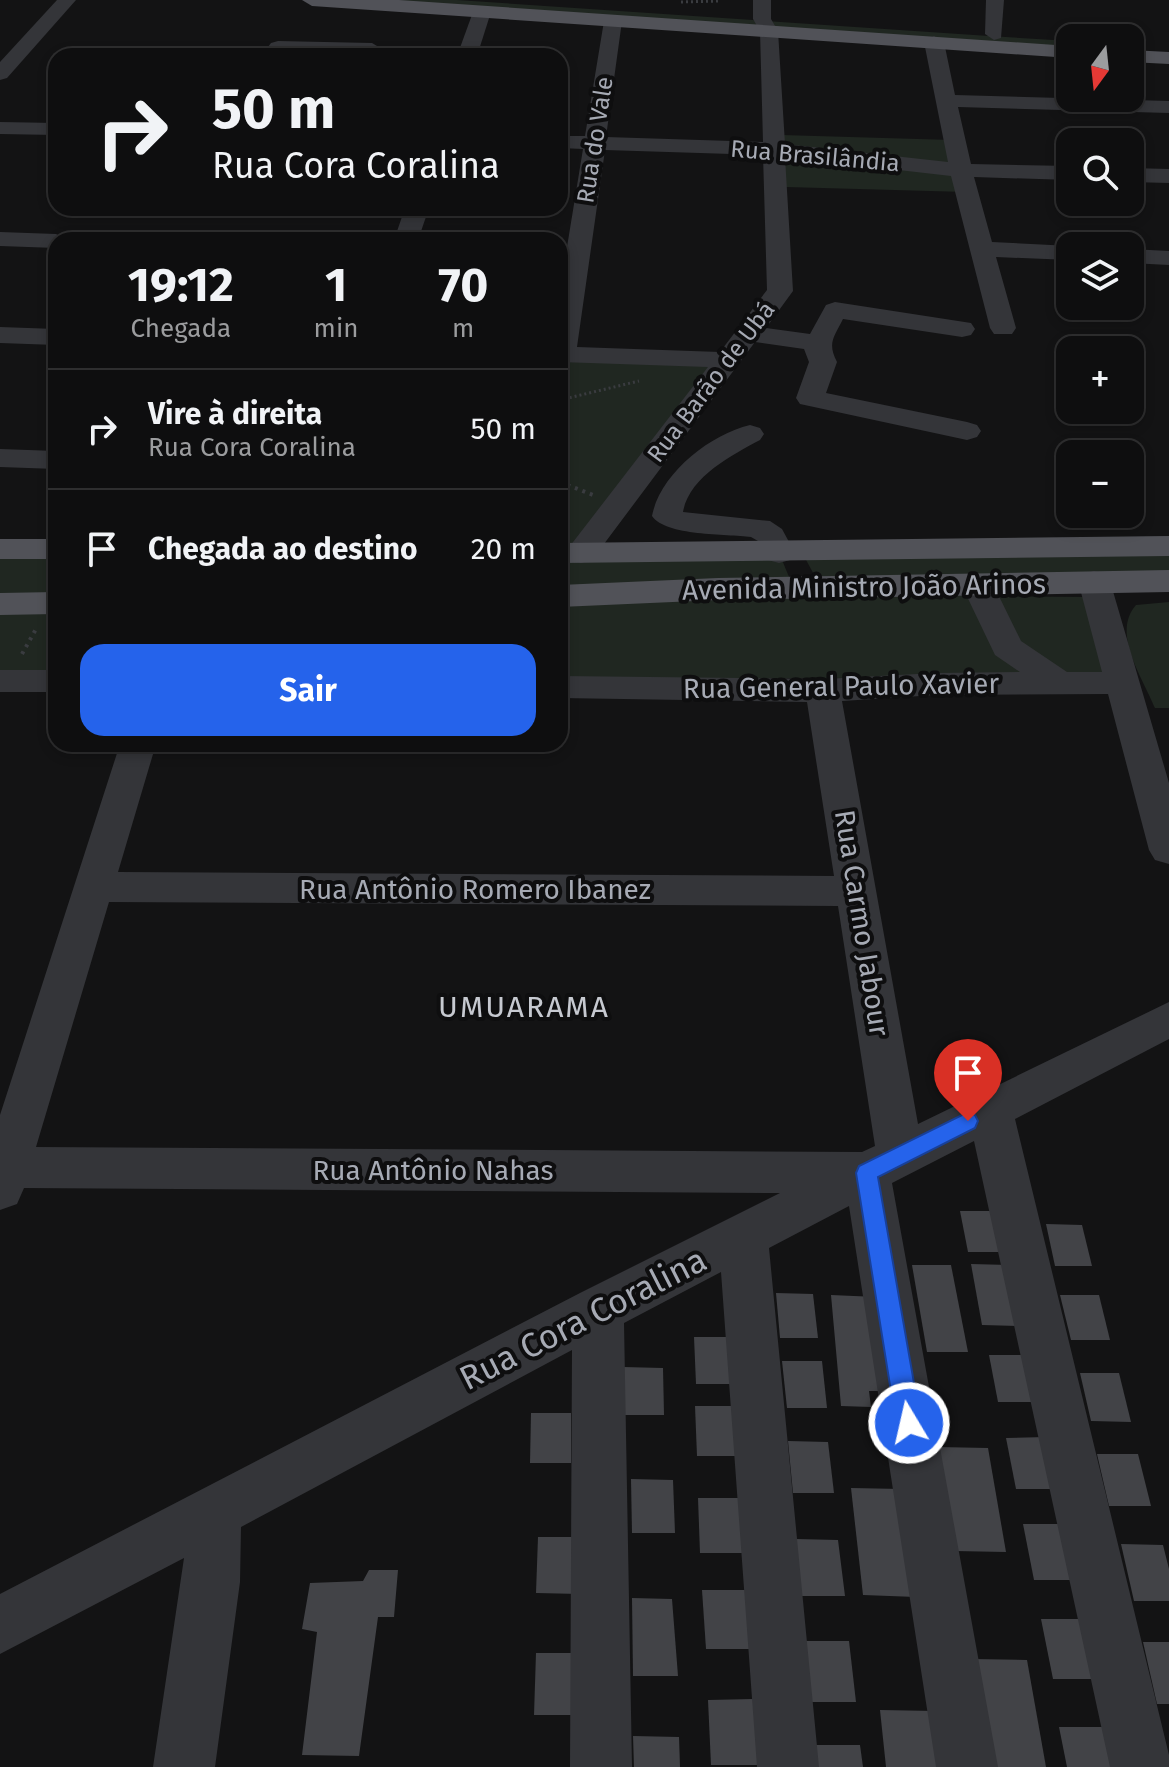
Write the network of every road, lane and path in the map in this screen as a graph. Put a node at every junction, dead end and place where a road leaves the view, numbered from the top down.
1 (67, 0) edge
2 (312, 0) edge
3 (995, 0) edge
4 (475, 6) edge
5 (512, 8) junction
6 (757, 19) edge
7 (613, 21) junction
8 (800, 27) junction
9 (289, 28) dead end
10 (994, 34) junction
11 (1056, 38) edge
12 (934, 42) junction
13 (1144, 44) edge
14 (1169, 46) edge
15 (277, 48) edge
16 (468, 48) edge
17 (1056, 51) edge
18 (8, 57) edge
19 (1144, 57) edge
20 (1169, 58) edge
21 (0, 74) edge
22 (948, 101) junction
23 (1169, 107) edge
24 (48, 120) edge
25 (0, 128) edge
26 (568, 142) edge
27 (595, 143) junction
28 (775, 149) junction
29 (961, 170) junction
30 (1056, 173) edge
31 (1144, 175) edge
32 (1169, 176) edge
33 (0, 239) edge
34 (48, 241) edge
35 (982, 249) junction
36 (1056, 252) edge
37 (1144, 257) edge
38 (1169, 258) edge
39 (568, 316) edge
40 (1003, 328) dead end
41 (962, 329) dead end
42 (0, 335) edge
43 (48, 337) edge
44 (741, 345) junction
45 (819, 348) junction
46 (568, 354) edge
47 (967, 431) dead end
48 (750, 434) dead end
49 (0, 458) edge
50 (48, 460) edge
51 (1169, 546) edge
52 (1021, 548) junction
53 (0, 549) edge
54 (48, 549) edge
55 (570, 553) edge
56 (779, 553) junction
57 (1094, 581) junction
58 (1169, 581) edge
59 (977, 584) junction
60 (568, 596) edge
61 (48, 603) edge
62 (0, 604) edge
63 (1007, 647) junction
64 (48, 682) edge
65 (1059, 683) junction
66 (1123, 683) junction
67 (936, 684) junction
68 (2, 687) edge
69 (568, 687) edge
70 (823, 691) junction
71 (136, 752) edge
72 (1169, 850) edge
73 (94, 887) junction
74 (856, 891) junction
75 (1169, 1019) edge
76 (990, 1110) junction
77 (883, 1164) junction
78 (2, 1175) edge
79 (743, 1236) junction
80 (598, 1310) junction
81 (214, 1512) junction
82 (0, 1625) edge
83 (184, 1767) edge
84 (601, 1767) edge
85 (788, 1767) edge
86 (967, 1767) edge
87 (1141, 1767) edge

1 - 18 street
2 - 4 main road
3 - 10 street
4 - 5 main road
4 - 16 street
5 - 6 main road
5 - 7 main road
6 - 7 main road
6 - 8 main road
6 - 28 street, Rua Barão de Ubá
7 - 27 street, Rua do Vale
8 - 10 main road
8 - 12 main road
9 - 15 street
10 - 11 main road
12 - 17 main road
12 - 22 street
13 - 14 main road
18 - 21 street
19 - 20 main road
22 - 23 street
22 - 29 street
24 - 25 street
26 - 27 street, Rua Brasilândia
27 - 28 street, Rua Brasilândia
27 - 39 street, Rua do Vale
28 - 29 street, Rua Brasilândia
28 - 44 street, Rua Barão de Ubá
29 - 30 street, Rua Brasilândia
29 - 35 street
31 - 32 street
33 - 34 street
35 - 36 street
35 - 40 street
37 - 38 street
41 - 45 street
42 - 43 street
44 - 45 street
44 - 46 street
44 - 55 street, Rua Barão de Ubá
45 - 47 street
48 - 56 street
49 - 50 street
51 - 52 main road, Avenida Ministro João Arinos
52 - 56 main road, Avenida Ministro João Arinos
52 - 59 main road
53 - 54 main road
55 - 56 main road, Avenida Ministro João Arinos
57 - 58 main road, Avenida Ministro João Arinos
57 - 59 main road, Avenida Ministro João Arinos
57 - 66 street
59 - 60 main road, Avenida Ministro João Arinos
59 - 63 street
61 - 62 main road
63 - 65 street
63 - 67 street
64 - 68 street
65 - 66 street, Rua General Paulo Xavier
65 - 67 street, Rua General Paulo Xavier
66 - 72 street
67 - 70 street, Rua General Paulo Xavier
69 - 70 street, Rua General Paulo Xavier
70 - 74 street, Rua Carmo Jabour
71 - 73 street
73 - 74 street, Rua Antônio Romero Ibanez
73 - 78 street
74 - 77 street, Rua Carmo Jabour
75 - 76 street, Rua Cora Coralina
76 - 77 street, Rua Cora Coralina
76 - 87 street
77 - 78 street, Rua Antônio Nahas
77 - 79 street, Rua Cora Coralina
77 - 86 street, Rua Carmo Jabour
79 - 80 street, Rua Cora Coralina
79 - 85 street
80 - 81 street, Rua Cora Coralina
80 - 84 street
81 - 82 street, Rua Cora Coralina
81 - 83 street

